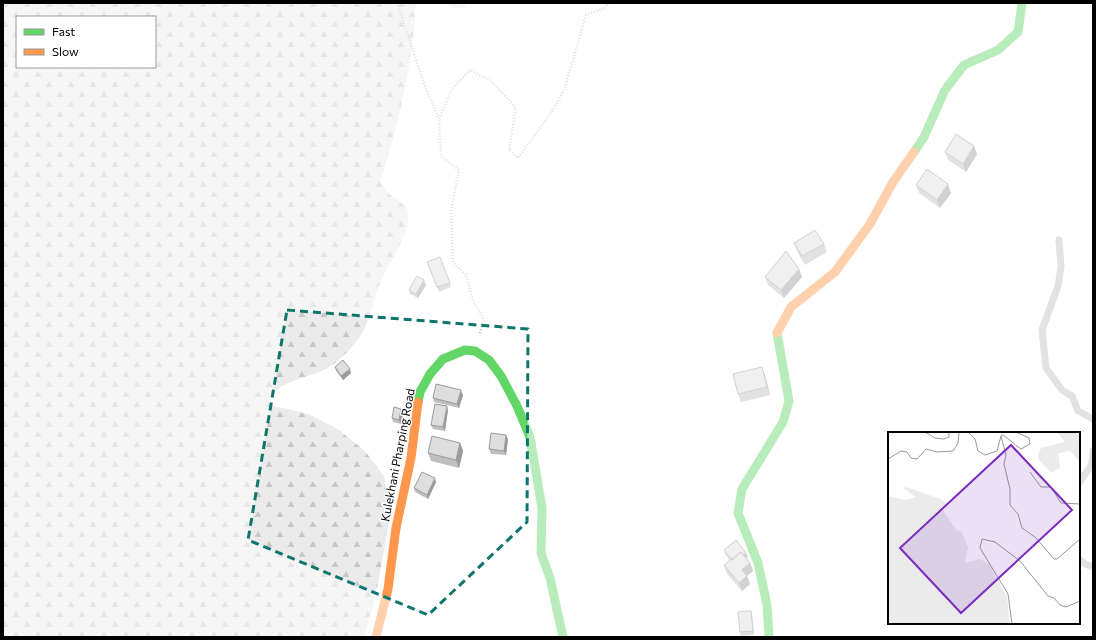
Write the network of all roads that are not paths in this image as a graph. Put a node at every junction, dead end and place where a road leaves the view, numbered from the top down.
1 (1022, 3) edge
2 (1059, 240) dead end
3 (1093, 419) edge
4 (1093, 451) edge
5 (1080, 482) edge
6 (1080, 560) edge
7 (1093, 567) edge
8 (376, 637) edge
9 (563, 637) edge
10 (769, 637) edge

1 - 10 street
2 - 3 lane
4 - 5 lane
6 - 7 lane
8 - 9 street, Kulekhani Pharping Road

